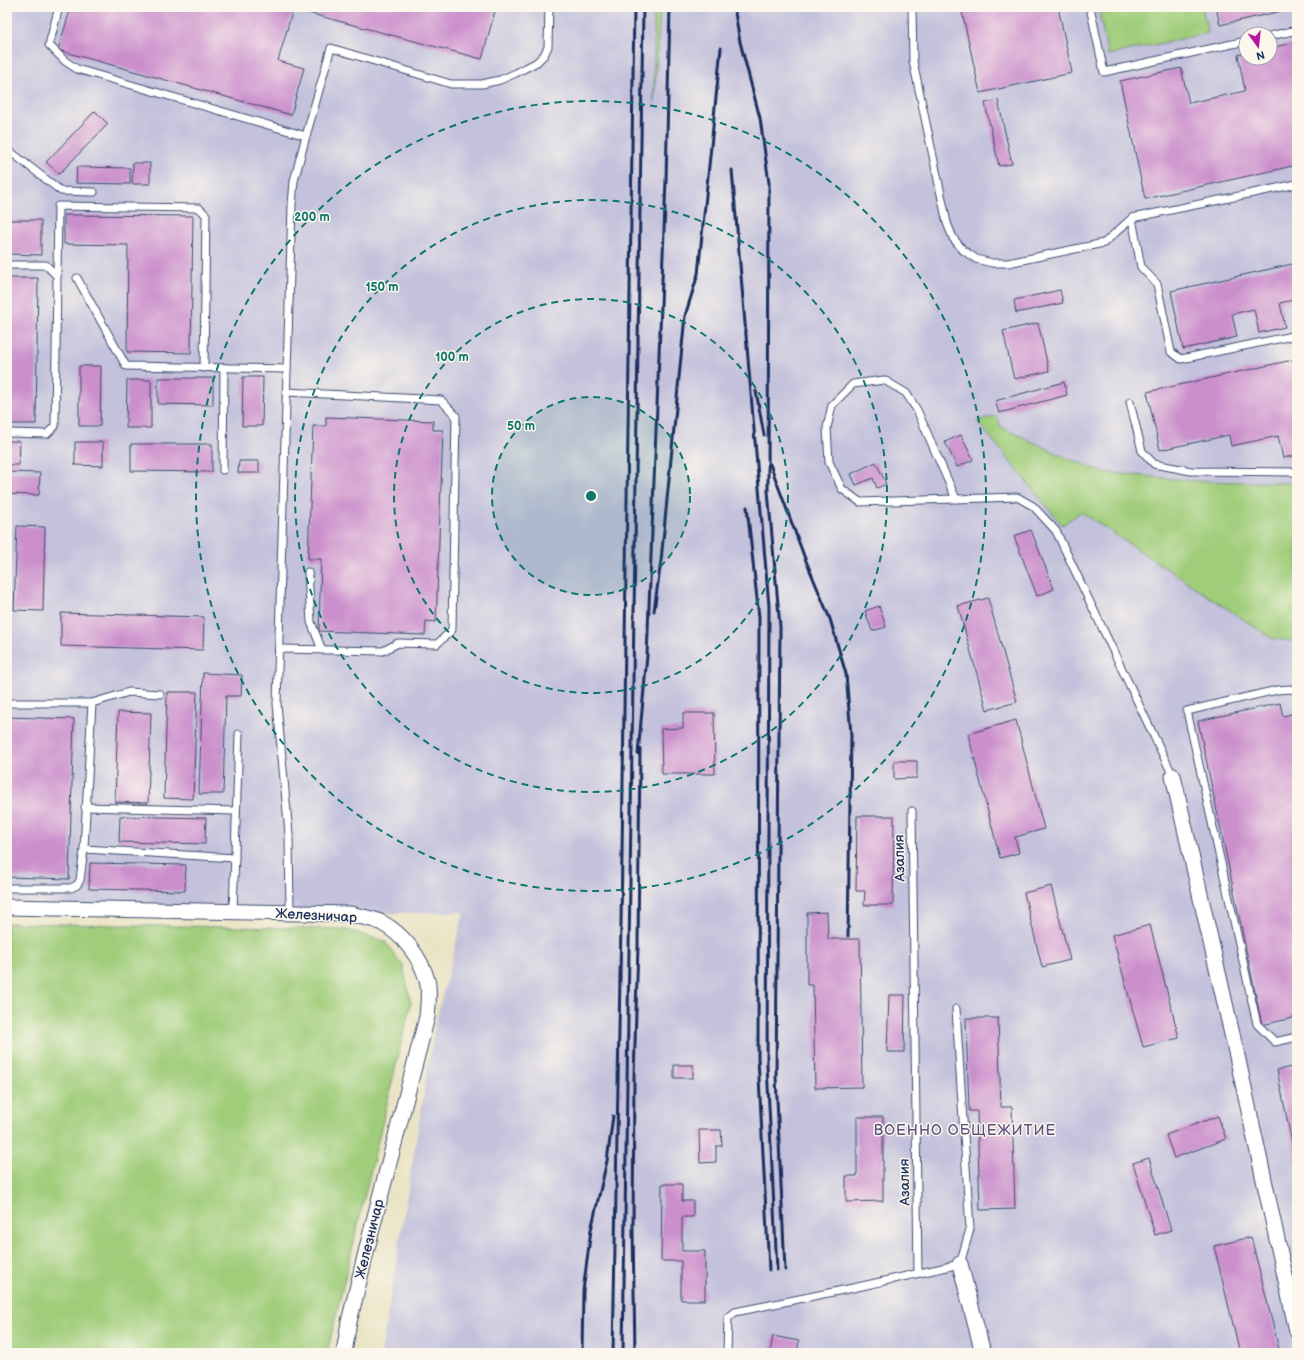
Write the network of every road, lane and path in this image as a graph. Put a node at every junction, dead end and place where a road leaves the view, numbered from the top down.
1 (59, 7) edge
2 (549, 7) edge
3 (912, 7) edge
4 (1090, 7) edge
5 (1297, 30) edge
6 (1278, 34) edge
7 (1238, 43) edge
8 (306, 136) junction
9 (7, 149) edge
10 (1297, 184) edge
11 (94, 192) dead end
12 (1132, 218) junction
13 (7, 265) edge
14 (57, 276) junction
15 (77, 278) dead end
16 (1297, 335) edge
17 (204, 368) junction
18 (224, 368) junction
19 (287, 370) junction
20 (286, 392) junction
21 (1130, 402) dead end
22 (7, 433) edge
23 (223, 470) dead end
24 (1297, 472) edge
25 (956, 498) junction
26 (308, 572) dead end
27 (279, 649) junction
28 (322, 650) junction
29 (1297, 691) edge
30 (160, 694) dead end
31 (7, 703) edge
32 (92, 703) junction
33 (239, 734) dead end
34 (1173, 776) joint
35 (86, 807) junction
36 (236, 811) junction
37 (912, 811) dead end
38 (84, 849) junction
39 (235, 858) junction
40 (7, 888) edge
41 (7, 907) edge
42 (233, 912) junction
43 (290, 913) junction
44 (956, 1009) dead end
45 (1297, 1037) edge
46 (960, 1264) junction
47 (918, 1273) junction
48 (1297, 1331) edge
49 (344, 1353) edge
50 (727, 1353) edge
51 (983, 1353) edge

1 - 8 lane
2 - 8 lane
3 - 12 lane
4 - 7 lane
5 - 6 lane
8 - 19 lane
9 - 11 lane
10 - 12 lane
12 - 16 lane
13 - 14 lane
14 - 17 lane
14 - 22 lane
15 - 17 lane
17 - 18 lane
18 - 19 lane
18 - 23 lane
19 - 20 lane
20 - 27 lane
20 - 28 lane
21 - 24 lane
25 - 25 lane
25 - 34 lane
26 - 28 lane
27 - 28 lane
27 - 43 lane
29 - 45 lane
30 - 32 lane
31 - 32 lane
32 - 35 lane
33 - 36 lane
34 - 48 street
35 - 36 lane
35 - 38 lane
36 - 39 lane
37 - 47 lane, Азалия
38 - 39 lane
38 - 40 lane
39 - 42 lane
41 - 42 street, Железничар
42 - 43 street, Железничар
43 - 49 street, Железничар
44 - 46 lane
46 - 47 lane
46 - 51 street
47 - 50 lane

